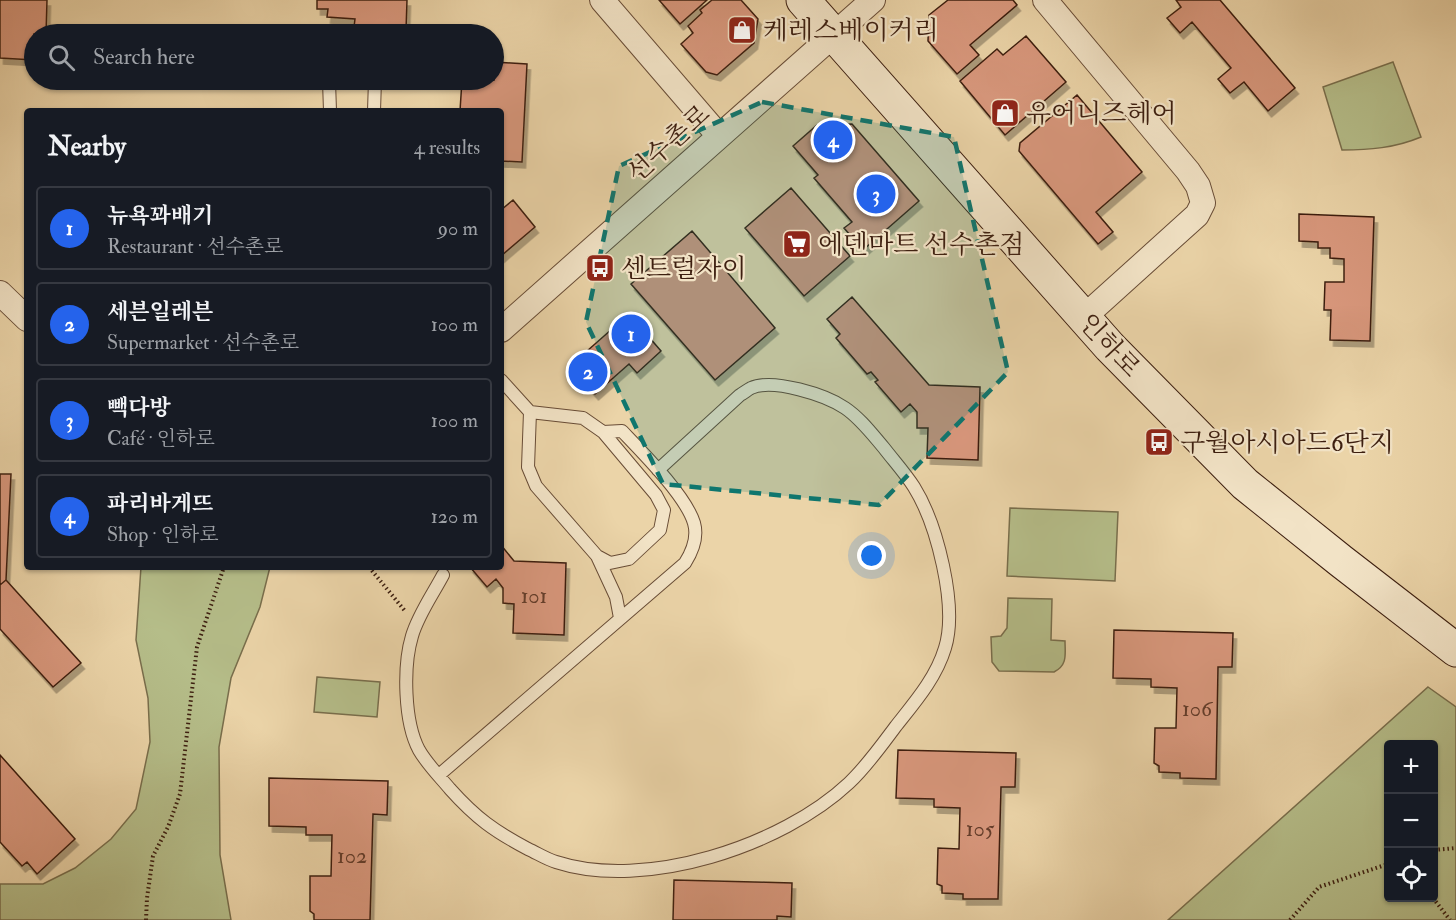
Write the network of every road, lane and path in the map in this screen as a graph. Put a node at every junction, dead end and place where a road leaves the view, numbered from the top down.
1 (602, 0) edge
2 (803, 0) edge
3 (873, 0) edge
4 (1045, 0) edge
5 (833, 35) junction
6 (329, 90) edge
7 (375, 90) edge
8 (330, 108) edge
9 (374, 108) edge
10 (719, 136) junction
11 (0, 293) edge
12 (24, 316) edge
13 (1084, 317) junction
14 (504, 327) edge
15 (504, 383) edge
16 (530, 412) junction
17 (603, 432) junction
18 (658, 470) junction
19 (597, 556) junction
20 (223, 570) edge
21 (372, 570) edge
22 (443, 575) dead end
23 (620, 618) junction
24 (416, 626) junction
25 (1456, 650) edge
26 (439, 775) junction
27 (1456, 848) edge
28 (1438, 850) edge
29 (1384, 866) edge
30 (1437, 902) edge
31 (146, 920) edge
32 (1290, 920) edge
33 (1450, 920) edge

1 - 10 street
2 - 5 main road, 인하로
3 - 5 street, 선수촌로
4 - 13 street
5 - 10 street, 선수촌로
5 - 13 main road, 인하로
6 - 8 lane
7 - 9 lane
10 - 14 street, 선수촌로
11 - 12 street
13 - 25 main road, 인하로
15 - 16 lane
16 - 17 lane
16 - 19 lane
17 - 18 lane
17 - 19 lane
18 - 23 lane
18 - 26 lane
19 - 23 lane
20 - 31 path
21 - 24 path
22 - 24 lane
23 - 26 lane
24 - 26 lane
27 - 28 path
29 - 32 path
30 - 33 path

